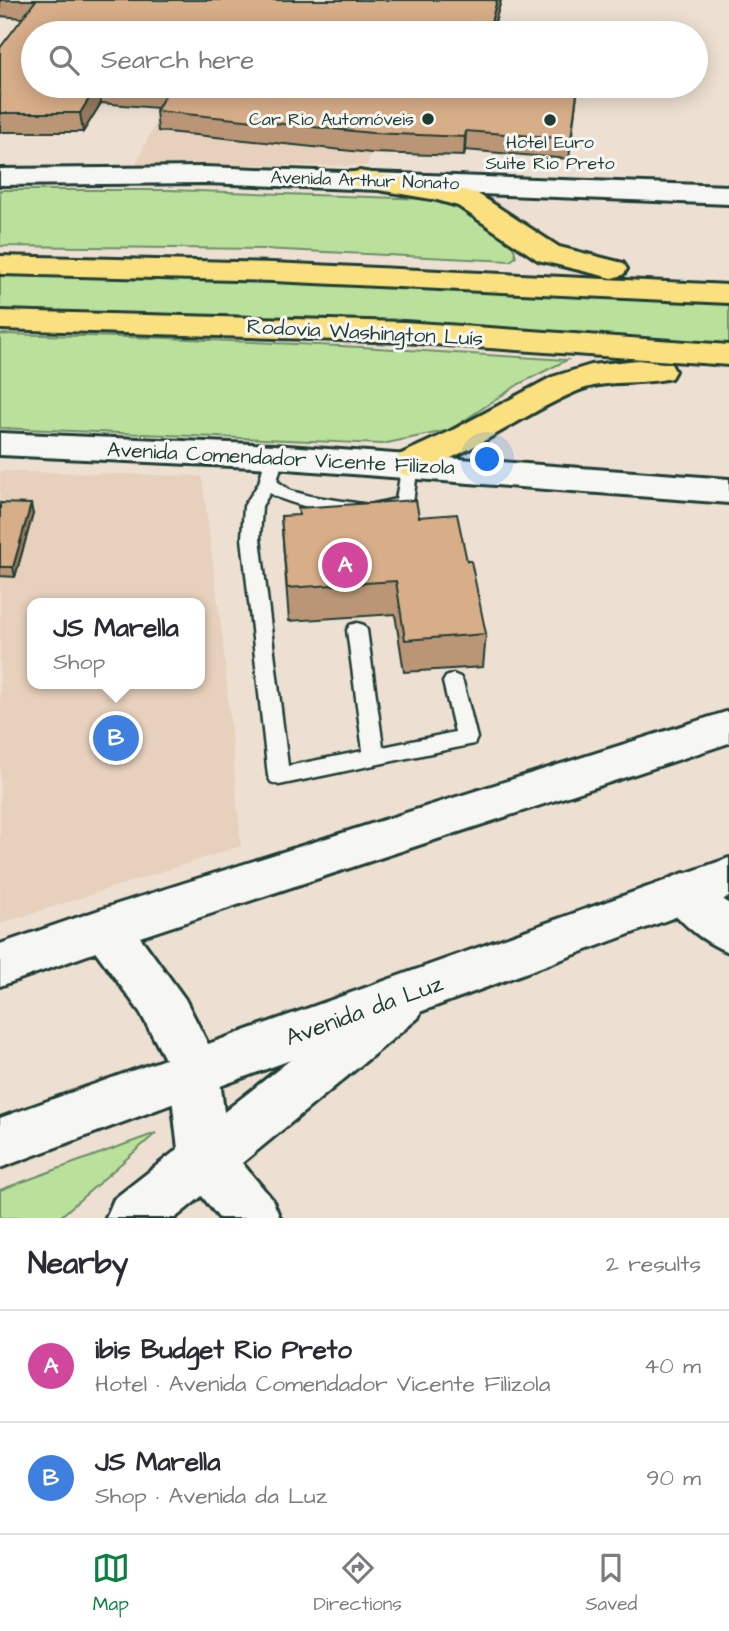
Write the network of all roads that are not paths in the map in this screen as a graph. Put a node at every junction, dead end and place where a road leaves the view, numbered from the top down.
1 (0, 177) edge
2 (359, 179) junction
3 (729, 195) edge
4 (0, 265) edge
5 (729, 280) edge
6 (729, 294) edge
7 (0, 320) edge
8 (729, 355) edge
9 (729, 374) edge
10 (0, 444) edge
11 (409, 464) junction
12 (271, 470) junction
13 (729, 491) edge
14 (357, 630) dead end
15 (453, 682) dead end
16 (729, 727) edge
17 (374, 757) junction
18 (729, 877) edge
19 (684, 893) junction
20 (106, 928) junction
21 (729, 932) edge
22 (0, 965) edge
23 (414, 992) junction
24 (194, 1072) junction
25 (0, 1143) edge
26 (205, 1159) junction
27 (133, 1218) edge
28 (253, 1218) edge

1 - 2 street, Avenida Arthur Nonato
2 - 3 street, Avenida Arthur Nonato
2 - 5 highway
4 - 6 highway
7 - 8 highway, Rodovia Washington Luís
9 - 11 highway
10 - 12 street, Avenida Comendador Vicente Filizola
11 - 12 street, Avenida Comendador Vicente Filizola
11 - 12 lane
11 - 13 street, Avenida Comendador Vicente Filizola
12 - 17 lane
14 - 17 lane
15 - 17 lane
16 - 20 street
18 - 19 street, Avenida da Luz
19 - 21 street
19 - 23 street, Avenida da Luz
20 - 22 street
20 - 24 street
23 - 24 street, Avenida da Luz
23 - 26 street
24 - 25 street, Avenida da Luz
24 - 26 street
26 - 27 street
26 - 28 street

